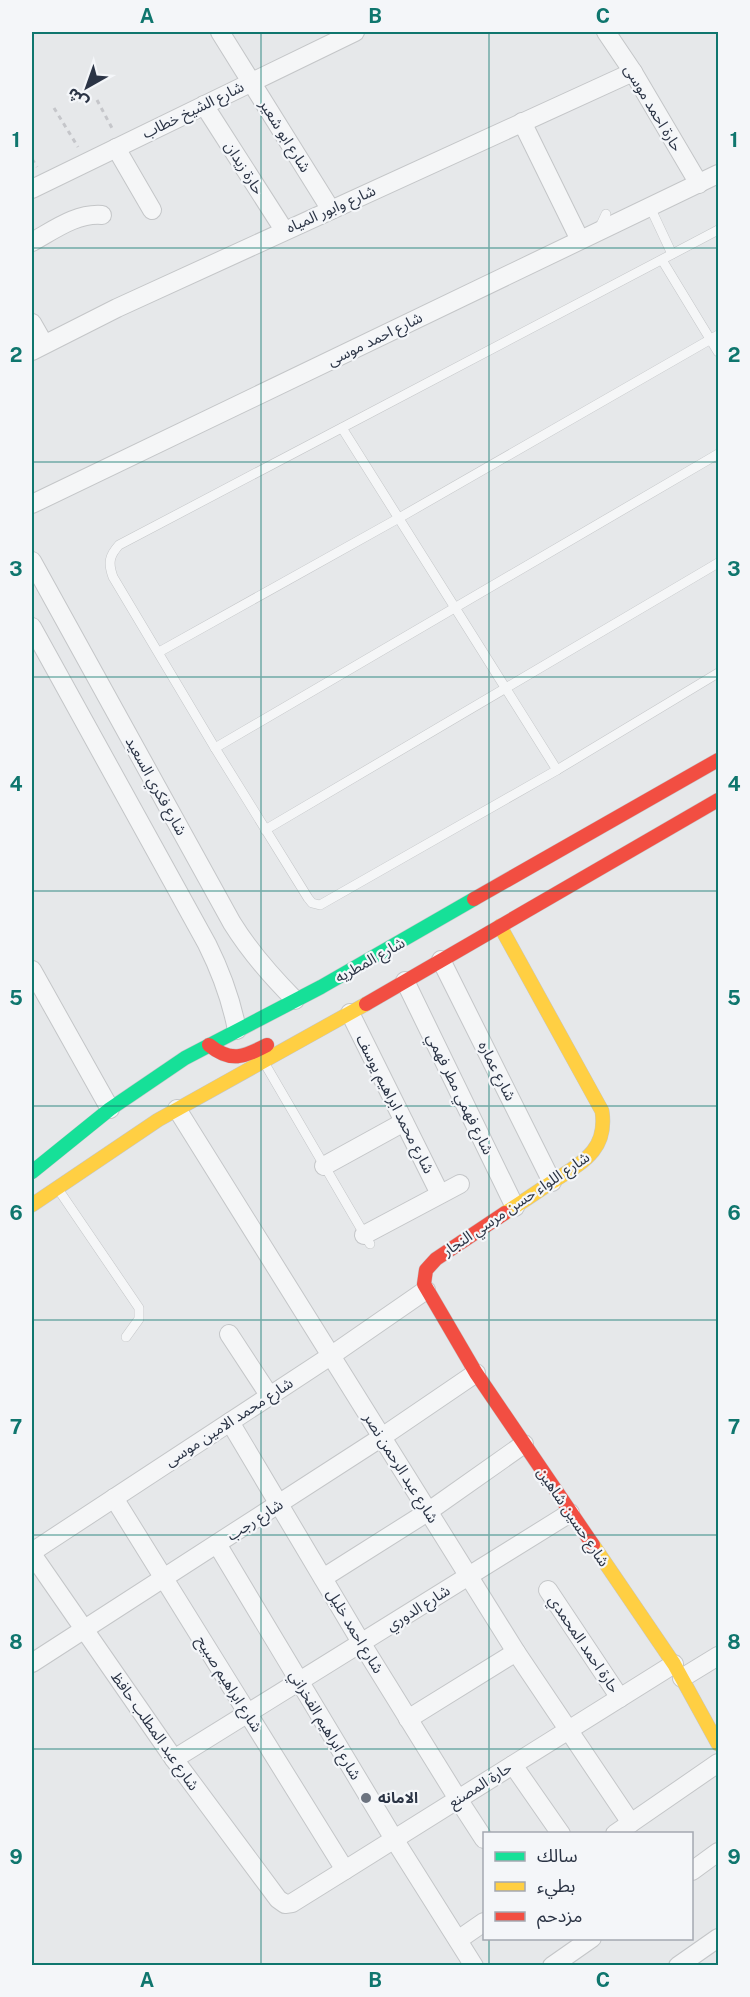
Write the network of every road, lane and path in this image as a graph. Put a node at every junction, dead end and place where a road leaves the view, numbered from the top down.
1 (220, 32) edge
2 (355, 32) edge
3 (606, 32) edge
4 (633, 72) junction
5 (252, 82) junction
6 (97, 100) dead end
7 (204, 105) junction
8 (54, 108) dead end
9 (522, 122) junction
10 (119, 146) junction
11 (86, 162) junction
12 (718, 174) edge
13 (699, 184) junction
14 (32, 189) edge
15 (650, 207) junction
16 (152, 210) dead end
17 (331, 210) junction
18 (606, 214) dead end
19 (102, 215) dead end
20 (718, 230) edge
21 (284, 231) junction
22 (598, 231) junction
23 (580, 240) junction
24 (32, 242) edge
25 (672, 254) junction
26 (662, 260) junction
27 (32, 323) edge
28 (715, 337) edge
29 (38, 347) edge
30 (718, 352) edge
31 (342, 428) junction
32 (718, 454) edge
33 (32, 504) edge
34 (399, 518) junction
35 (32, 561) edge
36 (718, 562) edge
37 (455, 608) junction
38 (32, 627) edge
39 (159, 652) junction
40 (718, 674) edge
41 (506, 689) junction
42 (215, 748) junction
43 (718, 760) edge
44 (557, 771) junction
45 (718, 800) edge
46 (265, 830) junction
47 (500, 926) junction
48 (441, 960) junction
49 (34, 981) edge
50 (405, 981) junction
51 (295, 1000) junction
52 (350, 1013) junction
53 (237, 1030) junction
54 (307, 1038) junction
55 (208, 1045) junction
56 (264, 1062) junction
57 (163, 1072) junction
58 (181, 1107) junction
59 (110, 1109) junction
60 (404, 1122) junction
61 (324, 1166) junction
62 (32, 1172) edge
63 (552, 1182) junction
64 (460, 1184) dead end
65 (56, 1187) junction
66 (440, 1194) junction
67 (32, 1204) edge
68 (515, 1207) junction
69 (367, 1240) joint
70 (426, 1290) junction
71 (229, 1334) dead end
72 (126, 1337) dead end
73 (332, 1356) junction
74 (476, 1373) junction
75 (269, 1395) junction
76 (230, 1422) junction
77 (382, 1437) junction
78 (524, 1444) junction
79 (114, 1498) junction
80 (279, 1504) junction
81 (429, 1511) junction
82 (570, 1513) junction
83 (217, 1544) junction
84 (32, 1553) edge
85 (469, 1576) junction
86 (163, 1578) junction
87 (323, 1578) junction
88 (548, 1590) dead end
89 (84, 1629) junction
90 (362, 1644) junction
91 (516, 1652) junction
92 (718, 1656) edge
93 (32, 1663) edge
94 (678, 1671) junction
95 (299, 1681) junction
96 (620, 1698) junction
97 (247, 1713) junction
98 (408, 1719) junction
99 (568, 1730) junction
100 (718, 1744) edge
101 (174, 1759) junction
102 (718, 1764) edge
103 (513, 1765) junction
104 (458, 1800) junction
105 (631, 1823) junction
106 (560, 1832) edge
107 (617, 1832) edge
108 (483, 1838) edge
109 (394, 1839) junction
110 (718, 1852) edge
111 (345, 1870) junction
112 (693, 1870) edge
113 (285, 1904) joint
114 (483, 1923) edge
115 (718, 1938) edge
116 (458, 1940) junction
117 (589, 1940) edge
118 (474, 1965) edge
119 (552, 1965) edge
120 (678, 1965) edge

1 - 5 street, شارع ابو شعير
2 - 5 street, شارع الشيخ خطاب
3 - 4 street, حارة احمد موسى
4 - 9 street, شارع وابور المياه
4 - 13 street, حارة احمد موسى
5 - 7 street, شارع الشيخ خطاب
5 - 17 street, شارع ابو شعير
6 - 10 path
7 - 10 street, شارع الشيخ خطاب
7 - 21 street, حارة زيدان
8 - 11 path
9 - 17 street, شارع وابور المياه
9 - 23 street
10 - 11 street, شارع الشيخ خطاب
10 - 16 street
11 - 14 street, شارع الشيخ خطاب
12 - 13 street, شارع احمد موسى
13 - 15 street, شارع احمد موسى
15 - 22 street, شارع احمد موسى
15 - 25 lane
17 - 21 street, شارع وابور المياه
18 - 22 lane
19 - 24 street
20 - 25 lane
21 - 29 street, شارع وابور المياه
22 - 23 street, شارع احمد موسى
23 - 33 street, شارع احمد موسى
25 - 26 lane
26 - 28 lane
26 - 31 lane
27 - 29 street
28 - 30 lane
28 - 34 lane
31 - 34 lane
31 - 39 lane
32 - 37 lane
34 - 37 lane
34 - 39 lane
35 - 51 street, شارع فكري السعيد
36 - 41 lane
37 - 41 lane
37 - 42 lane
38 - 53 street
39 - 42 lane
40 - 44 lane
41 - 44 lane
41 - 46 lane
42 - 46 lane
43 - 51 main road, شارع المطريه
44 - 46 lane
45 - 47 main road
47 - 48 main road
47 - 63 main road, شارع اللواء حسن مرسي النجار
48 - 50 main road
48 - 63 street, شارع عماره
49 - 59 street
50 - 52 main road
50 - 68 street, شارع فهمي مطر فهمي
51 - 53 main road, شارع المطريه
52 - 54 main road
52 - 60 street, شارع محمد ابراهيم يوسف
53 - 55 main road, شارع المطريه
54 - 55 main road
54 - 56 main road
55 - 57 main road, شارع المطريه
56 - 58 main road
56 - 61 lane
57 - 58 main road
57 - 59 main road, شارع المطريه
58 - 65 main road
58 - 73 street, شارع عبد الرحمن نصر
59 - 62 main road, شارع المطريه
60 - 61 street
60 - 66 street, شارع محمد ابراهيم يوسف
61 - 69 lane
63 - 68 main road, شارع اللواء حسن مرسي النجار
64 - 66 street
65 - 67 main road
65 - 72 lane
66 - 69 street
68 - 70 main road, شارع اللواء حسن مرسي النجار
70 - 73 street, شارع محمد الامين موسى
70 - 74 main road, شارع حسين شاهين
71 - 75 street
73 - 75 street, شارع محمد الامين موسى
73 - 77 street, شارع عبد الرحمن نصر
74 - 77 street, شارع رجب
74 - 78 main road, شارع حسين شاهين
75 - 76 street, شارع محمد الامين موسى
76 - 79 street, شارع محمد الامين موسى
76 - 80 street, شارع احمد خليل
77 - 80 street, شارع رجب
77 - 81 street, شارع عبد الرحمن نصر
78 - 81 street
78 - 82 main road, شارع حسين شاهين
79 - 84 street, شارع محمد الامين موسى
79 - 86 street, شارع ابراهيم صبيح
80 - 83 street, شارع رجب
80 - 87 street, شارع احمد خليل
81 - 85 street, شارع عبد الرحمن نصر
81 - 87 street
82 - 85 street, شارع الدوري
82 - 94 main road, شارع حسين شاهين
83 - 86 street, شارع رجب
83 - 95 street, شارع ابراهيم الفخراني
84 - 89 street, شارع عبد المطلب حافظ
85 - 90 street, شارع الدوري
85 - 91 street, شارع عبد الرحمن نصر
86 - 89 street, شارع رجب
86 - 97 street, شارع ابراهيم صبيح
87 - 90 street, شارع احمد خليل
88 - 96 street, حارة احمد المحمدي
89 - 93 street, شارع رجب
89 - 101 street, شارع عبد المطلب حافظ
90 - 95 street, شارع الدوري
90 - 98 street, شارع احمد خليل
91 - 98 street
91 - 99 street, شارع عبد الرحمن نصر
92 - 94 street, حارة المصنع
94 - 96 street, حارة المصنع
94 - 100 main road, شارع حسين شاهين
95 - 97 street, شارع الدوري
95 - 109 street, شارع ابراهيم الفخراني
96 - 99 street, حارة المصنع
97 - 101 street, شارع الدوري
97 - 111 street, شارع ابراهيم صبيح
98 - 104 street, شارع احمد خليل
99 - 103 street, حارة المصنع
99 - 105 street, شارع عبد الرحمن نصر
101 - 113 street, شارع عبد المطلب حافظ
102 - 105 street
103 - 104 street, حارة المصنع
103 - 106 street
104 - 108 street, شارع احمد خليل
104 - 109 street, حارة المصنع
105 - 107 street
109 - 111 street, حارة المصنع
109 - 116 street, شارع ابراهيم الفخراني
110 - 112 street
111 - 113 street, حارة المصنع
114 - 116 street
115 - 120 street
116 - 118 street, شارع ابراهيم الفخراني
117 - 119 street

